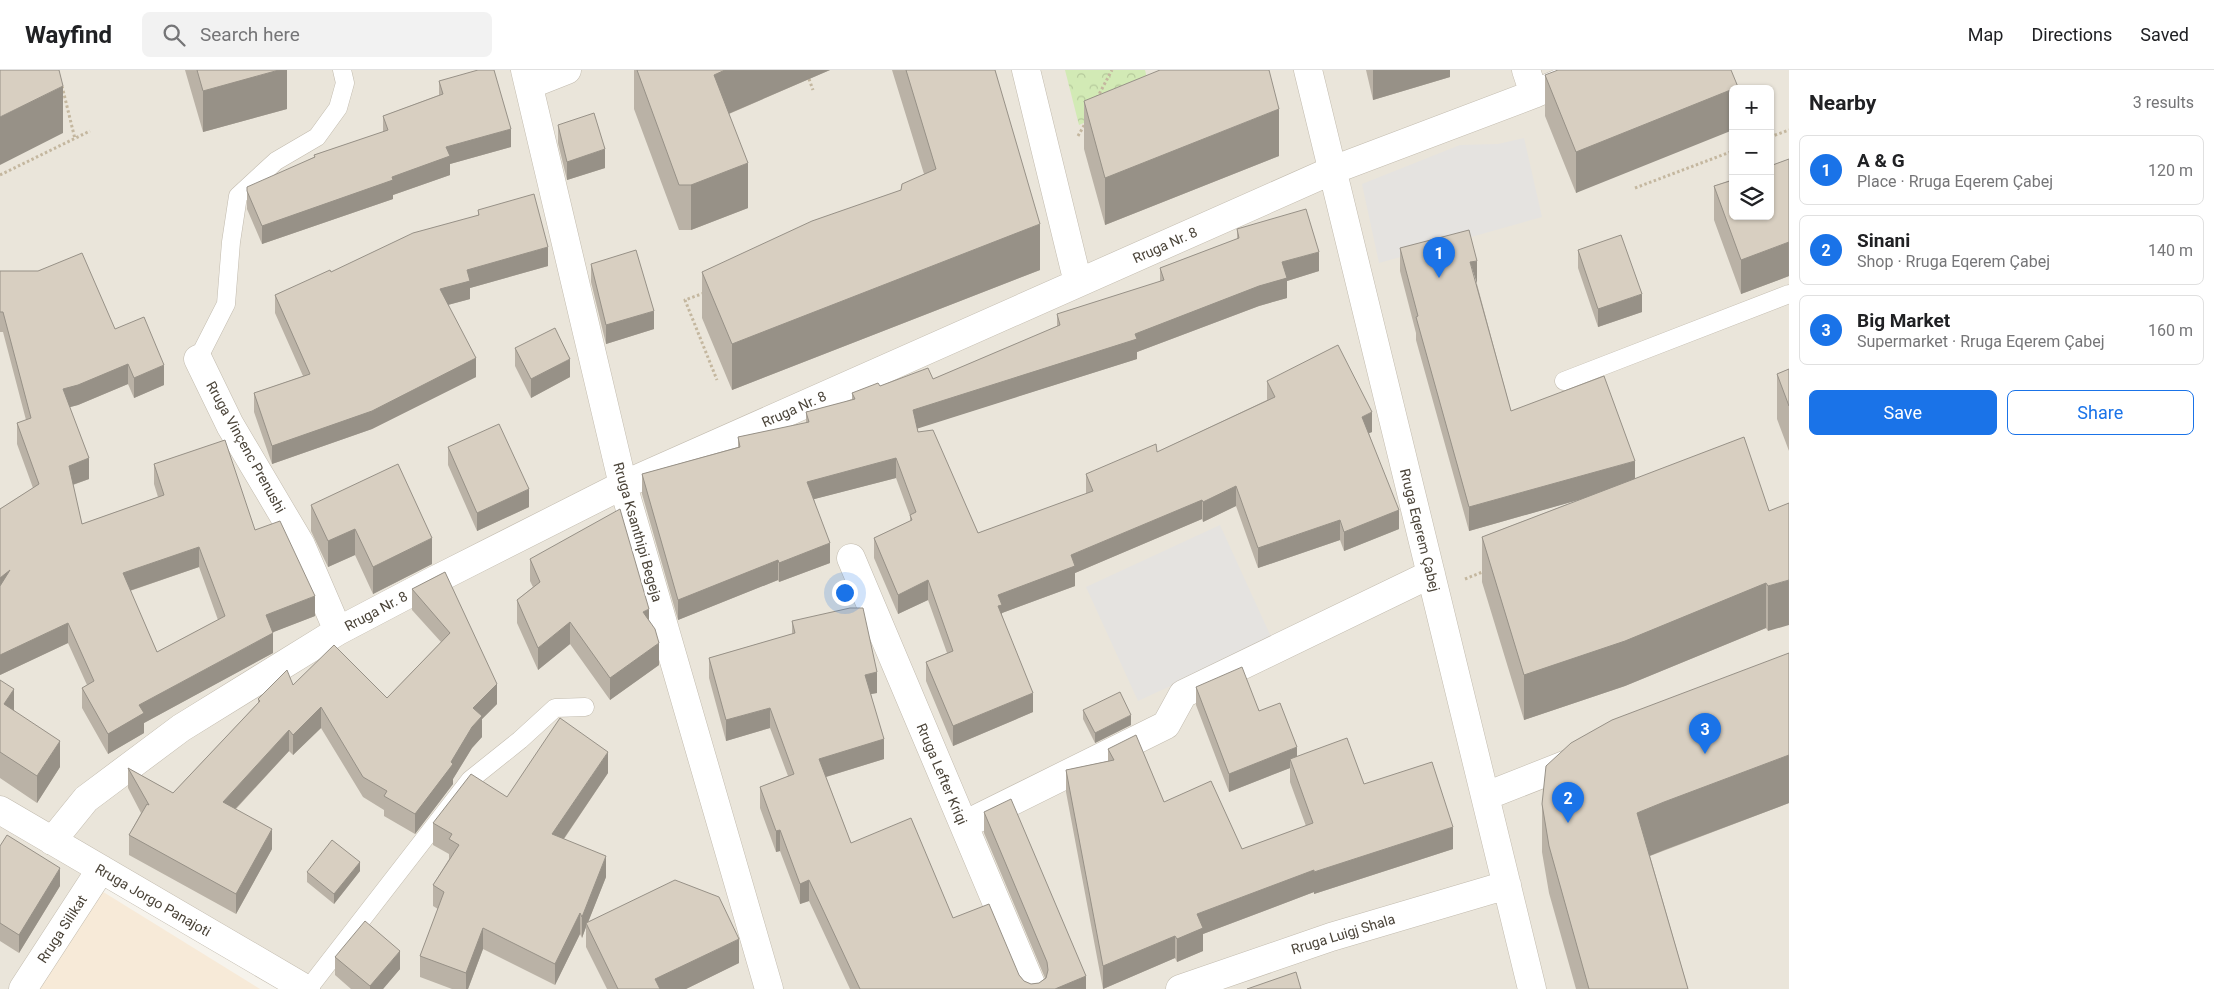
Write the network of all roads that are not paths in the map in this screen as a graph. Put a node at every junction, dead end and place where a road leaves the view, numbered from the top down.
1 (342, 70) edge
2 (567, 70) edge
3 (1026, 70) edge
4 (1308, 70) edge
5 (1589, 70) edge
6 (527, 78) edge
7 (1530, 82) edge
8 (1333, 170) junction
9 (1078, 283) junction
10 (1789, 294) edge
11 (198, 359) joint
12 (1564, 381) dead end
13 (623, 485) junction
14 (851, 558) dead end
15 (1432, 574) junction
16 (338, 631) junction
17 (585, 707) dead end
18 (1605, 749) edge
19 (1486, 796) junction
20 (0, 810) edge
21 (964, 825) junction
22 (52, 840) junction
23 (101, 870) junction
24 (1507, 885) junction
25 (23, 989) edge
26 (307, 989) edge
27 (769, 989) edge
28 (1033, 989) edge
29 (1180, 989) edge
30 (1532, 989) edge

1 - 11 lane, Rruga Vinçenc Prenushi
2 - 6 street
3 - 9 street
4 - 8 street, Rruga Eqerem Çabej
5 - 7 street, Rruga Nr. 8
6 - 13 street, Rruga Ksanthipi Begeja
7 - 8 street, Rruga Nr. 8
8 - 9 street, Rruga Nr. 8
8 - 15 street, Rruga Eqerem Çabej
9 - 13 street, Rruga Nr. 8
10 - 12 lane
11 - 16 street, Rruga Vinçenc Prenushi
13 - 16 street, Rruga Nr. 8
13 - 27 street, Rruga Ksanthipi Begeja
14 - 21 street, Rruga Lefter Kriqi
15 - 19 street, Rruga Eqerem Çabej
15 - 21 street
16 - 22 street, Rruga Nr. 8
17 - 26 lane
18 - 19 street
19 - 24 street, Rruga Eqerem Çabej
20 - 22 street, Rruga Jorgo Panajoti
21 - 28 street, Rruga Lefter Kriqi
22 - 23 street, Rruga Jorgo Panajoti
23 - 25 street, Rruga Silikat
23 - 26 street, Rruga Jorgo Panajoti
24 - 29 street, Rruga Luigj Shala
24 - 30 street, Rruga Eqerem Çabej

